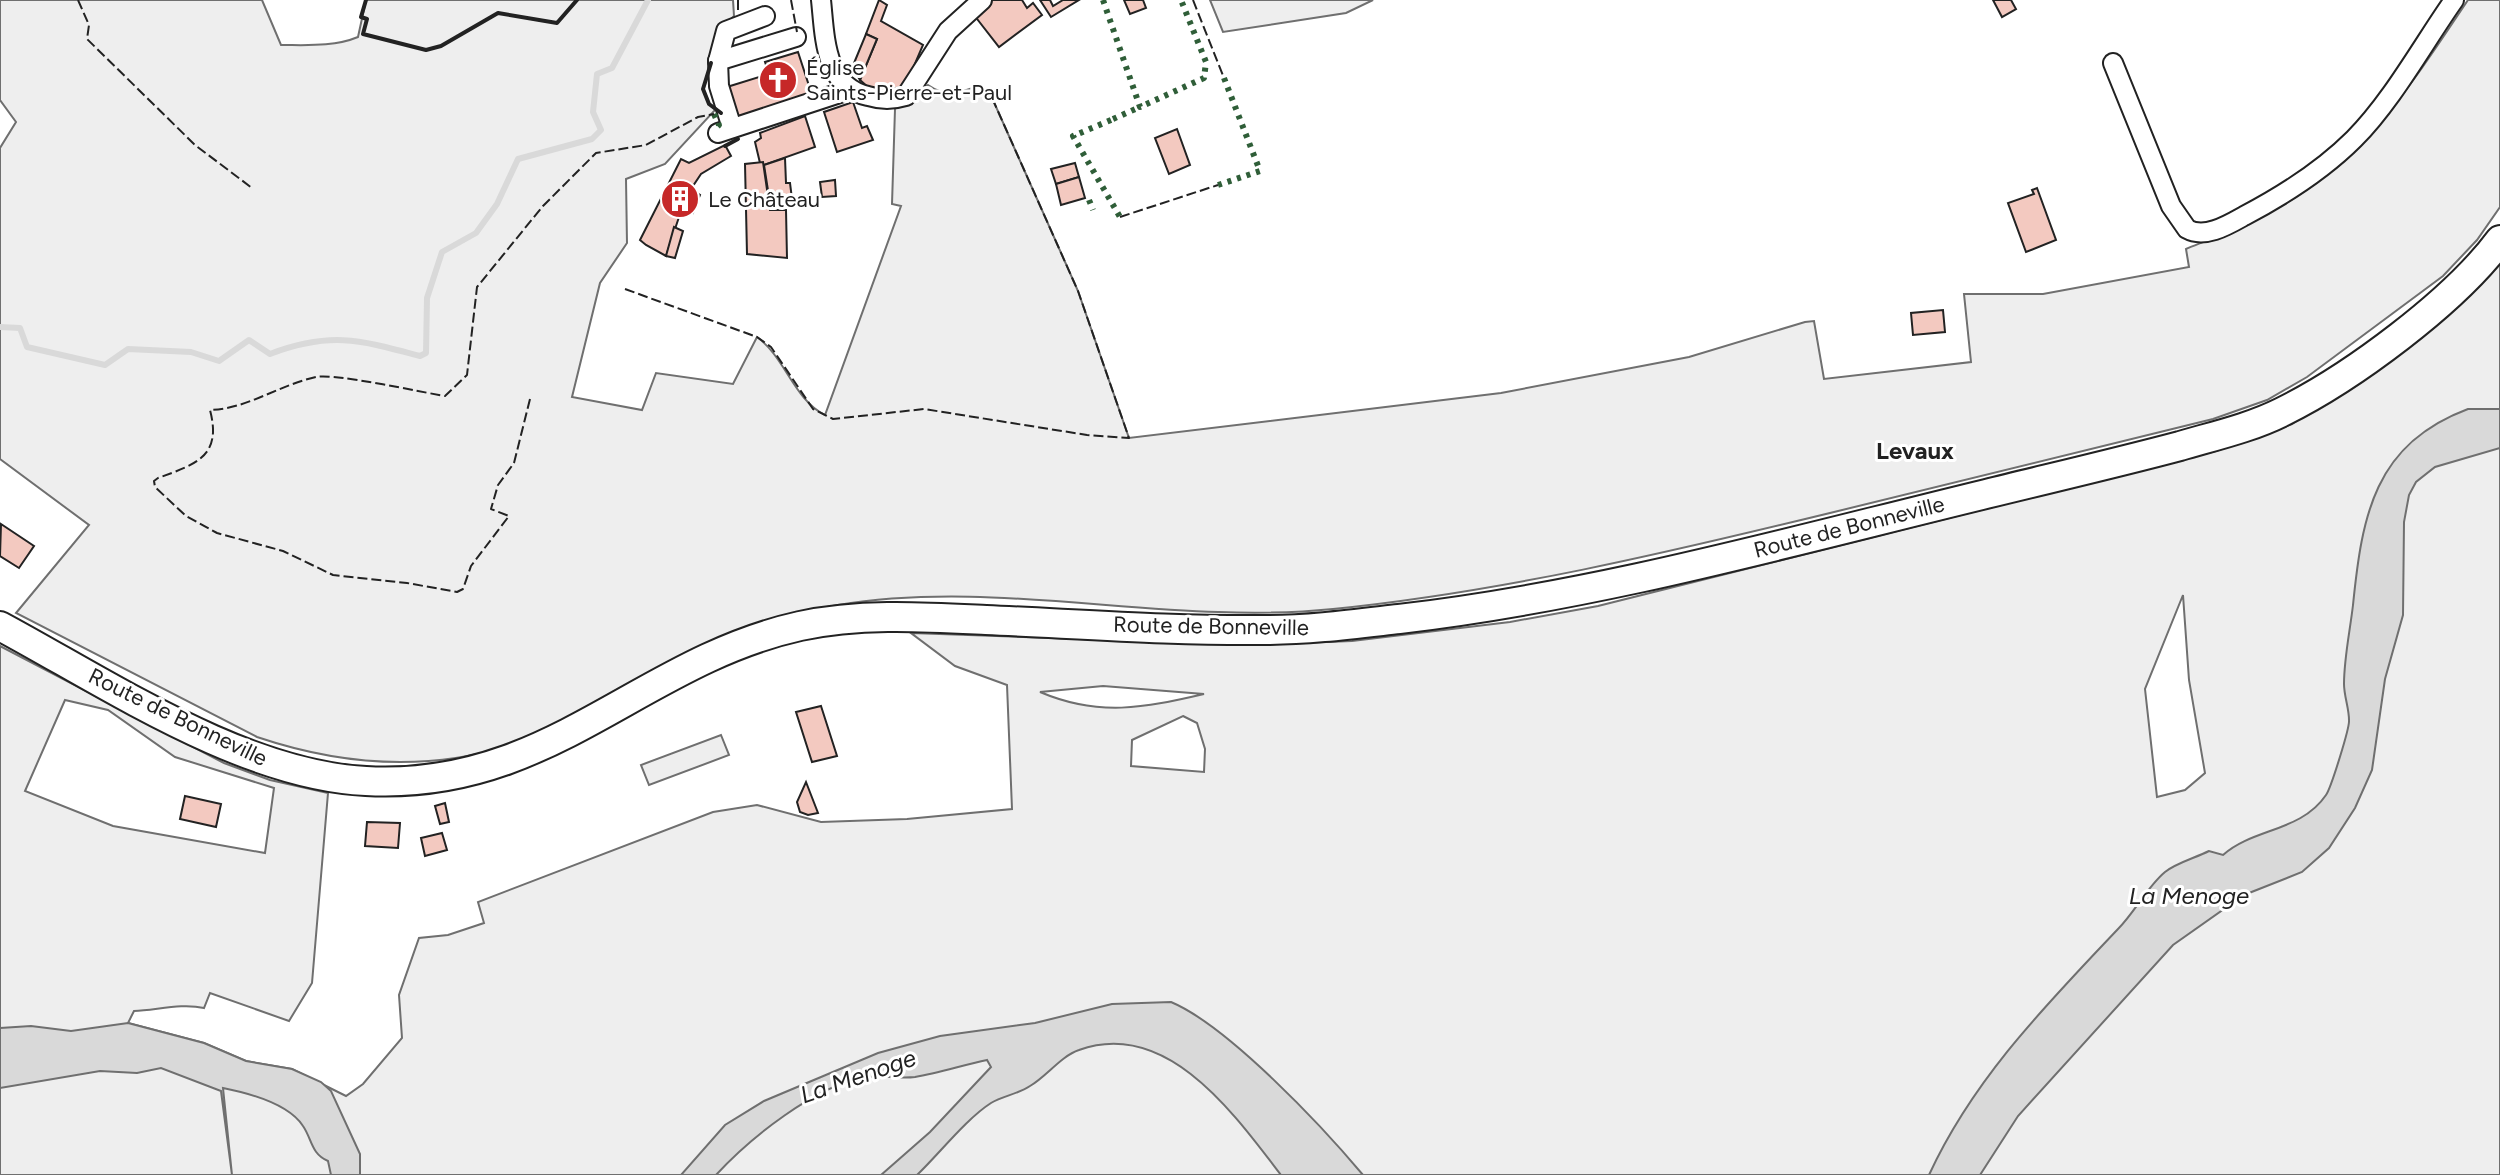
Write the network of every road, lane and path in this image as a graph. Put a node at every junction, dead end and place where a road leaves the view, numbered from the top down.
1 (821, 0) edge
2 (982, 0) edge
3 (2454, 0) edge
4 (765, 16) dead end
5 (796, 37) dead end
6 (718, 61) junction
7 (2113, 63) dead end
8 (849, 90) junction
9 (2500, 240) edge
10 (0, 626) edge

1 - 8 street
2 - 8 street
3 - 7 street
4 - 6 street
5 - 6 street
6 - 8 street
9 - 10 main road, Route de Bonneville

